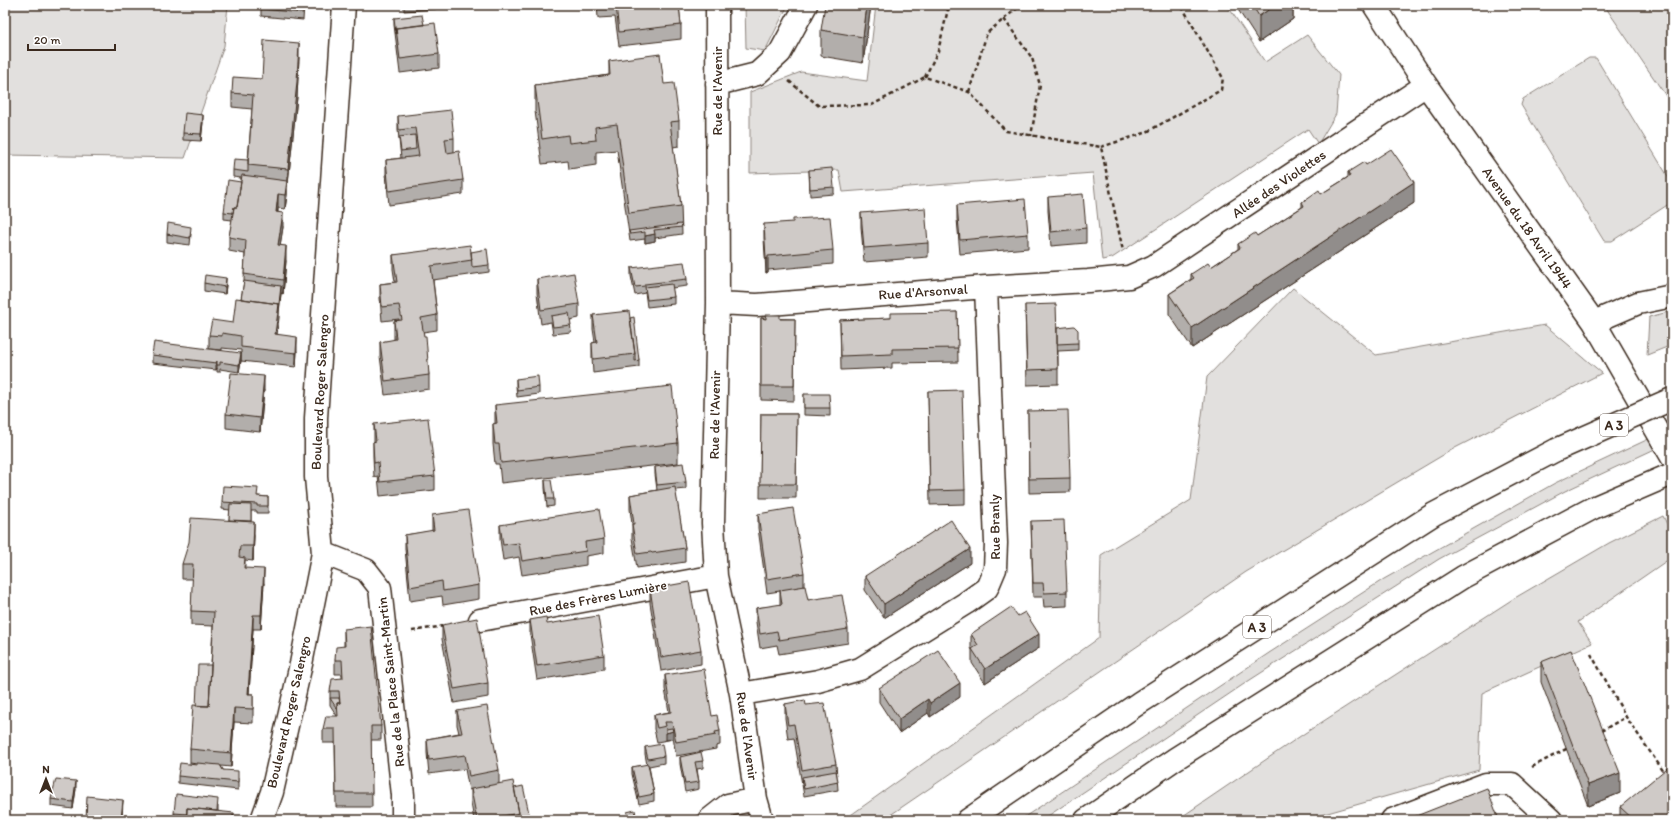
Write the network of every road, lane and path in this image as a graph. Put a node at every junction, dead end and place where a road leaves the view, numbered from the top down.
1 (344, 5) edge
2 (717, 5) edge
3 (806, 5) edge
4 (949, 5) edge
5 (1021, 5) edge
6 (1180, 5) edge
7 (1374, 5) edge
8 (1004, 19) junction
9 (768, 64) junction
10 (925, 77) junction
11 (717, 84) junction
12 (1426, 85) junction
13 (969, 92) junction
14 (1031, 136) junction
15 (1101, 147) junction
16 (1129, 277) junction
17 (986, 287) junction
18 (1672, 296) edge
19 (718, 303) junction
20 (1594, 322) junction
21 (1672, 399) edge
22 (1672, 457) edge
23 (1672, 474) edge
24 (323, 553) junction
25 (716, 576) junction
26 (480, 620) joint
27 (386, 635) junction
28 (1591, 654) dead end
29 (742, 694) junction
30 (1626, 717) junction
31 (1596, 733) edge
32 (1568, 747) edge
33 (1668, 778) edge
34 (1512, 784) junction
35 (756, 799) junction
36 (262, 820) edge
37 (403, 820) edge
38 (709, 820) edge
39 (762, 820) edge
40 (968, 820) edge
41 (1086, 820) edge
42 (1392, 820) edge
43 (1550, 820) edge

1 - 24 main road, Boulevard Roger Salengro
2 - 11 main road, Rue de l'Avenir
3 - 9 main road
4 - 10 path
5 - 8 path
6 - 15 path
7 - 12 main road, Avenue du 18 Avril 1944
8 - 13 path
8 - 14 path
9 - 10 path
9 - 11 main road
10 - 13 path
11 - 19 main road, Rue de l'Avenir
12 - 16 main road, Allée des Violettes
12 - 20 main road, Avenue du 18 Avril 1944
13 - 14 path
14 - 15 path
15 - 16 path
16 - 17 main road, Rue d'Arsonval
17 - 19 main road, Rue d'Arsonval
17 - 29 main road, Rue Branly
18 - 20 main road
19 - 25 main road, Rue de l'Avenir
20 - 22 main road, Avenue du 18 Avril 1944
21 - 40 main road, A 3, bridge
23 - 41 main road
24 - 27 main road, Rue de la Place Saint-Martin
24 - 36 main road, Boulevard Roger Salengro
25 - 26 main road, Rue des Frères Lumière
25 - 29 main road, Rue de l'Avenir
26 - 27 path
27 - 37 main road, Rue de la Place Saint-Martin
28 - 30 path
29 - 35 main road, Rue de l'Avenir
30 - 31 path
30 - 33 path
32 - 34 path
34 - 42 main road
34 - 43 main road
35 - 38 main road
35 - 39 main road, Rue de l'Avenir

